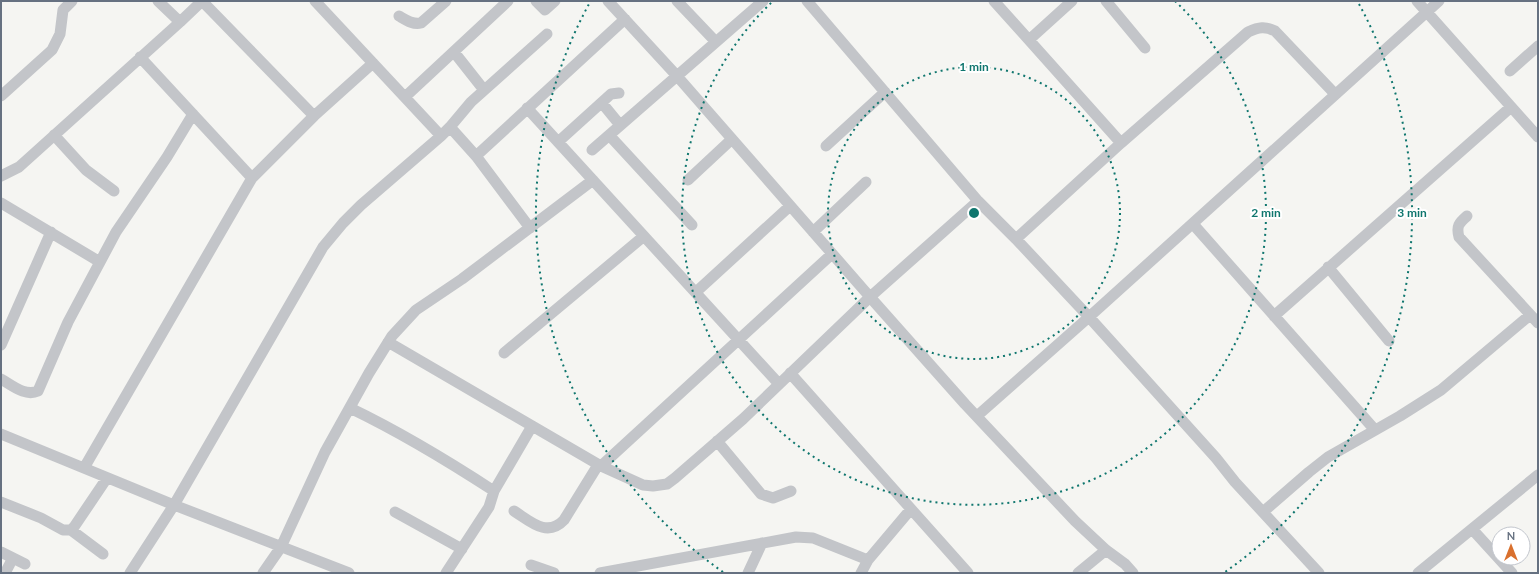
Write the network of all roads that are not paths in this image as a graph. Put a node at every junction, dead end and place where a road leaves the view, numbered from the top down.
1 (72, 1) edge
2 (158, 1) edge
3 (202, 1) edge
4 (315, 1) edge
5 (446, 1) edge
6 (508, 1) edge
7 (536, 1) edge
8 (555, 1) edge
9 (608, 1) edge
10 (677, 1) edge
11 (763, 1) edge
12 (807, 1) edge
13 (994, 1) edge
14 (1072, 1) edge
15 (1106, 1) edge
16 (1417, 1) edge
17 (1439, 1) edge
18 (1427, 13) junction
19 (399, 16) dead end
20 (625, 19) junction
21 (180, 22) junction
22 (547, 34) dead end
23 (1030, 39) junction
24 (716, 42) junction
25 (1538, 46) edge
26 (1145, 48) dead end
27 (454, 52) junction
28 (140, 57) junction
29 (373, 63) junction
30 (1510, 71) dead end
31 (677, 76) junction
32 (484, 90) junction
33 (885, 92) junction
34 (619, 93) dead end
35 (1335, 94) junction
36 (1, 96) edge
37 (405, 98) junction
38 (602, 103) junction
39 (1511, 107) junction
40 (527, 108) junction
41 (193, 114) junction
42 (314, 116) junction
43 (620, 125) junction
44 (450, 127) junction
45 (54, 134) junction
46 (609, 135) junction
47 (441, 136) junction
48 (1538, 137) edge
49 (732, 139) junction
50 (558, 142) junction
51 (1121, 143) junction
52 (826, 146) dead end
53 (592, 150) dead end
54 (476, 156) junction
55 (1, 176) edge
56 (252, 178) junction
57 (593, 180) junction
58 (688, 180) dead end
59 (866, 182) dead end
60 (114, 191) dead end
61 (978, 201) junction
62 (1, 203) edge
63 (790, 206) junction
64 (1467, 216) dead end
65 (1193, 224) junction
66 (692, 225) dead end
67 (530, 228) junction
68 (51, 232) junction
69 (813, 232) junction
70 (644, 236) junction
71 (1016, 239) junction
72 (832, 254) junction
73 (100, 262) junction
74 (1328, 267) junction
75 (696, 292) junction
76 (870, 297) junction
77 (1530, 314) junction
78 (1274, 316) junction
79 (1090, 317) junction
80 (1538, 323) edge
81 (738, 340) junction
82 (1389, 341) dead end
83 (388, 342) junction
84 (1, 345) edge
85 (504, 353) dead end
86 (790, 373) junction
87 (1, 379) edge
88 (779, 384) junction
89 (350, 408) junction
90 (977, 416) junction
91 (532, 426) junction
92 (1375, 430) junction
93 (1, 434) edge
94 (717, 441) junction
95 (599, 465) junction
96 (84, 468) junction
97 (1538, 475) edge
98 (107, 478) junction
99 (494, 491) junction
100 (791, 491) dead end
101 (1, 502) edge
102 (174, 506) junction
103 (911, 509) junction
104 (514, 511) dead end
105 (395, 512) dead end
106 (1264, 512) junction
107 (1472, 529) junction
108 (71, 530) junction
109 (762, 543) junction
110 (280, 547) junction
111 (462, 549) junction
112 (1106, 550) junction
113 (1, 552) edge
114 (103, 554) dead end
115 (13, 558) junction
116 (868, 560) junction
117 (25, 564) dead end
118 (531, 565) dead end
119 (4, 573) edge
120 (130, 573) edge
121 (263, 573) edge
122 (349, 573) edge
123 (446, 573) edge
124 (554, 573) edge
125 (600, 573) edge
126 (748, 573) edge
127 (861, 573) edge
128 (968, 573) edge
129 (1078, 573) edge
130 (1133, 573) edge
131 (1320, 573) edge
132 (1418, 573) edge
133 (1512, 573) edge

1 - 36 street
2 - 21 street
3 - 21 street
3 - 42 street
4 - 29 street
5 - 19 street
6 - 27 street
7 - 8 street
9 - 20 street
10 - 24 street
11 - 24 street
12 - 33 street
13 - 23 street
14 - 23 street
15 - 26 street
16 - 18 street
17 - 18 street
18 - 35 street
18 - 39 street
20 - 31 street
20 - 40 street
21 - 28 street
22 - 32 street
23 - 51 street
24 - 31 street
25 - 30 street
27 - 32 street
27 - 37 street
28 - 41 street
28 - 45 street
29 - 37 street
29 - 42 street
31 - 43 street
31 - 49 street
32 - 44 street
33 - 52 street
33 - 61 street
34 - 38 street
35 - 51 street
35 - 65 street
37 - 47 street
38 - 43 street
38 - 50 street
39 - 48 street
39 - 74 street
40 - 50 street
40 - 54 street
41 - 56 street
41 - 73 street
42 - 56 street
43 - 46 street
44 - 47 street
44 - 54 street
45 - 55 street
45 - 60 street
46 - 53 street
46 - 66 street
47 - 102 street
49 - 58 street
49 - 63 street
50 - 57 street
51 - 71 street
54 - 67 street
56 - 96 street
57 - 67 street
57 - 70 street
59 - 69 street
61 - 71 street
61 - 76 street
62 - 68 street
63 - 69 street
63 - 75 street
64 - 77 street
65 - 78 street
65 - 79 street
67 - 83 street
68 - 73 street
68 - 84 street
69 - 72 street
70 - 75 street
70 - 85 street
71 - 79 street
72 - 76 street
72 - 81 street
73 - 87 street
74 - 78 street
74 - 82 street
75 - 81 street
76 - 86 street
76 - 90 street
77 - 80 street
77 - 92 street
78 - 92 street
79 - 90 street
79 - 106 street
81 - 88 street
81 - 95 street
83 - 89 street
83 - 91 street
86 - 88 street
86 - 103 street
88 - 94 street
89 - 99 street
89 - 110 street
90 - 112 street
91 - 95 street
91 - 99 street
92 - 106 street
93 - 96 street
94 - 95 street
94 - 100 street
95 - 104 street
96 - 98 street
97 - 107 street
98 - 102 street
98 - 108 street
99 - 111 street
101 - 108 street
102 - 110 street
102 - 120 street
103 - 116 street
103 - 128 street
105 - 111 street
106 - 131 street
107 - 132 street
107 - 133 street
108 - 114 street
109 - 116 street
109 - 125 street
109 - 126 street
110 - 121 street
110 - 122 street
111 - 123 street
112 - 129 street
112 - 130 street
113 - 115 street
115 - 117 street
115 - 119 street
116 - 127 street
118 - 124 street

